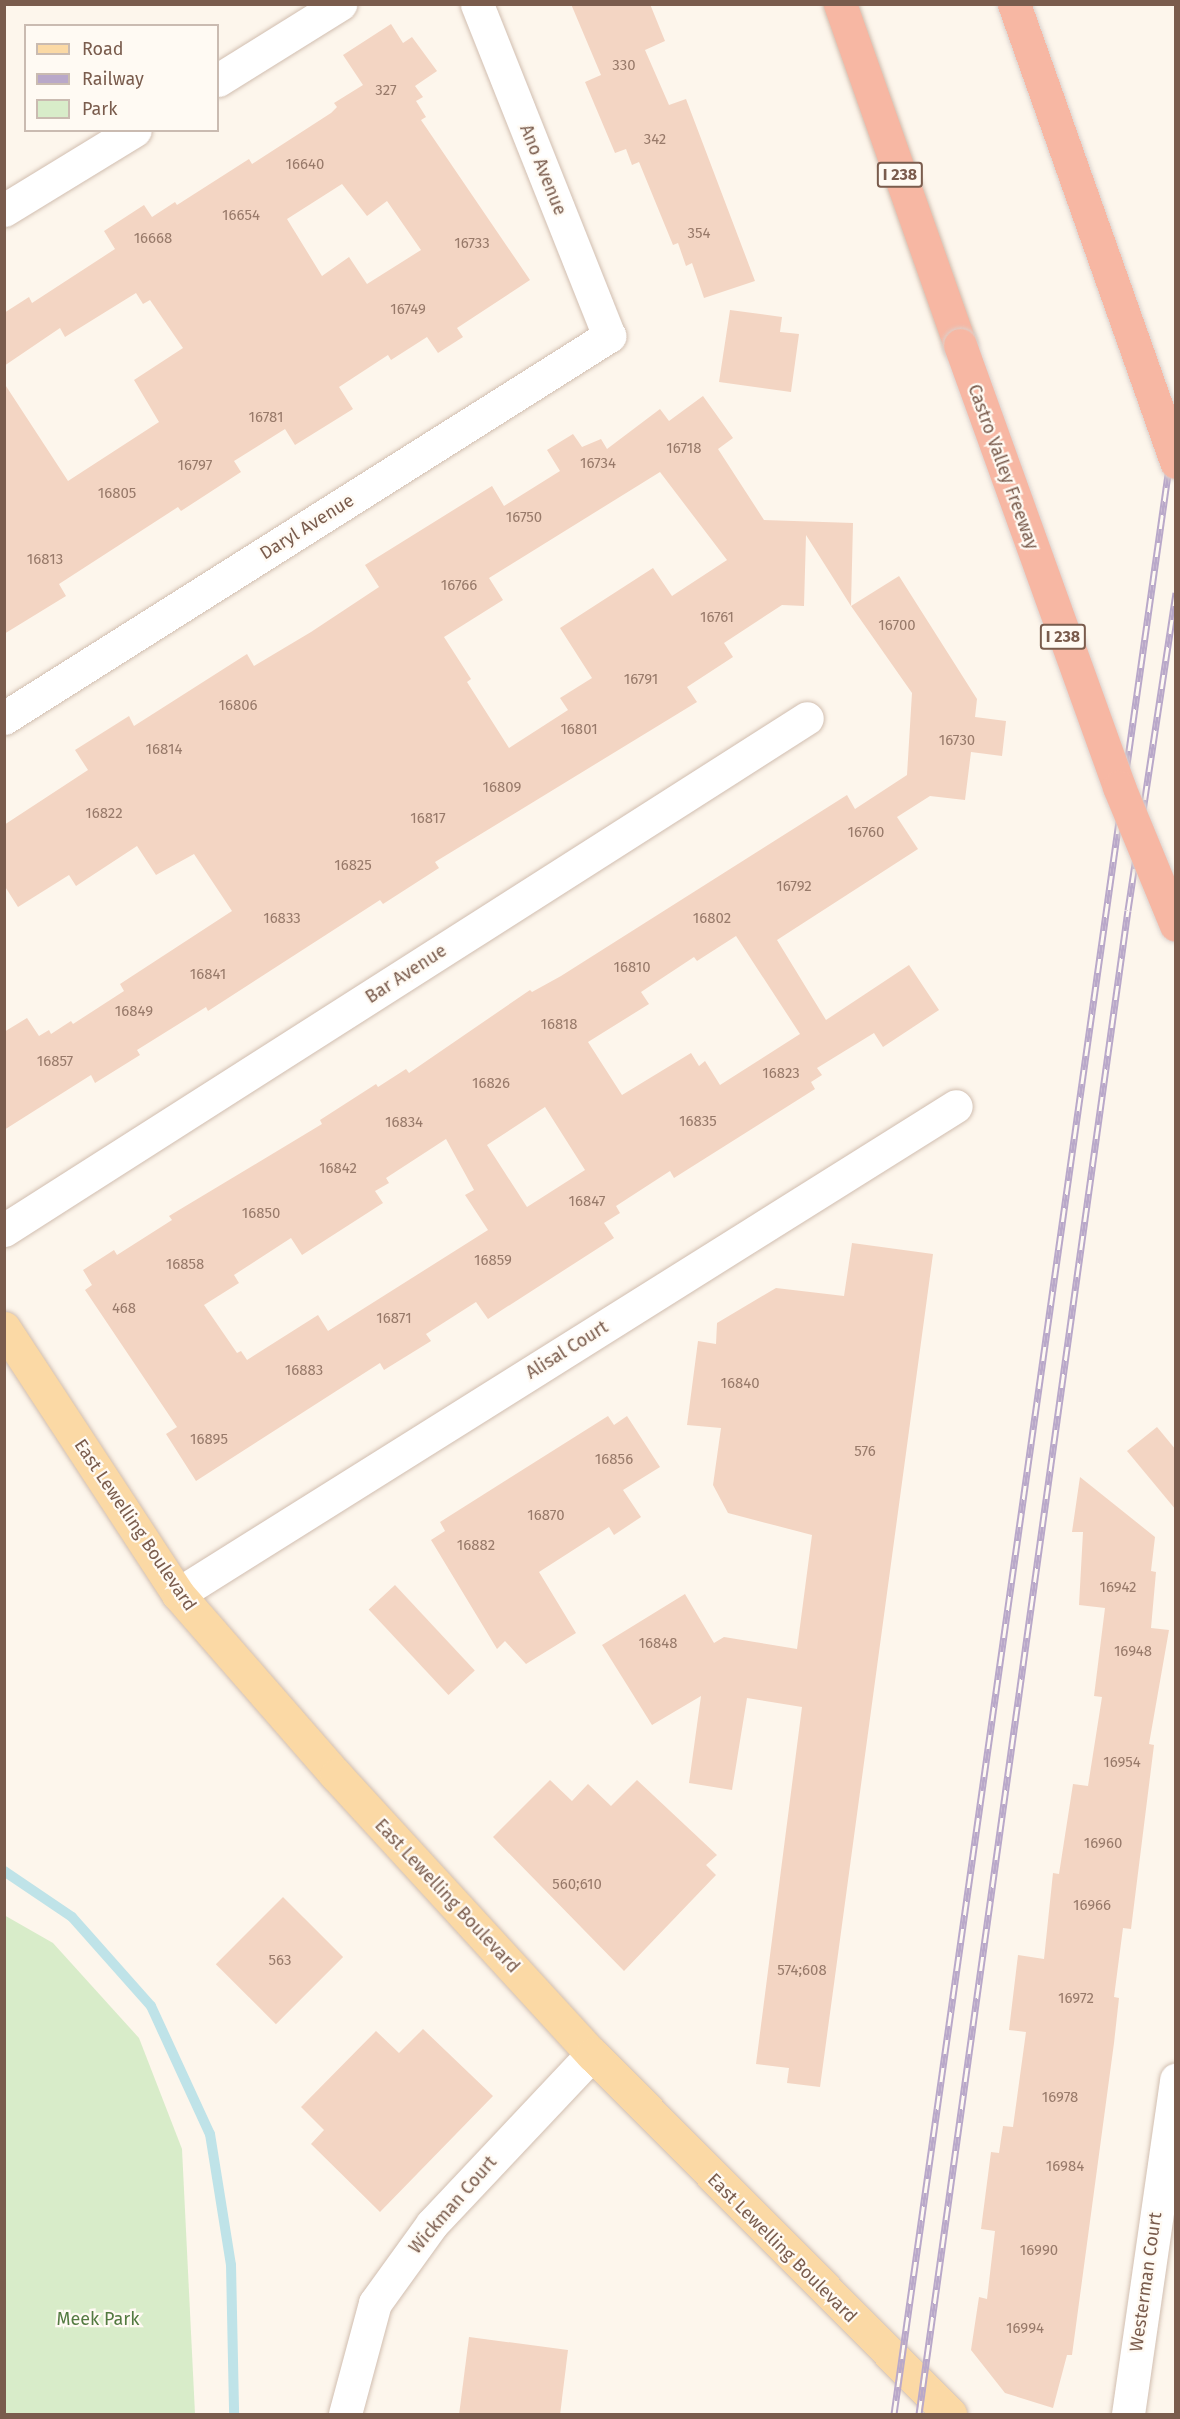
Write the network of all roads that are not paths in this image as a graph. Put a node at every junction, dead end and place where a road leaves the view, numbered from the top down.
1 (340, 4) edge
2 (477, 4) edge
3 (840, 4) edge
4 (1014, 4) edge
5 (219, 79) edge
6 (132, 132) edge
7 (4, 210) edge
8 (609, 336) joint
9 (1176, 462) edge
10 (4, 718) edge
11 (807, 718) dead end
12 (1176, 926) edge
13 (956, 1106) dead end
14 (4, 1230) edge
15 (4, 1328) edge
16 (178, 1594) junction
17 (592, 2054) junction
18 (1176, 2079) edge
19 (345, 2415) edge
20 (950, 2415) edge
21 (1128, 2415) edge

1 - 5 street
2 - 8 street, Ano Avenue
3 - 12 highway, Castro Valley Freeway / I 238, bridge
4 - 9 highway, bridge
6 - 7 street
8 - 10 street, Daryl Avenue
11 - 14 street, Bar Avenue
13 - 16 street, Alisal Court
15 - 16 main road, East Lewelling Boulevard
16 - 17 main road, East Lewelling Boulevard
17 - 19 street, Wickman Court
17 - 20 main road, East Lewelling Boulevard
18 - 21 street, Westerman Court

